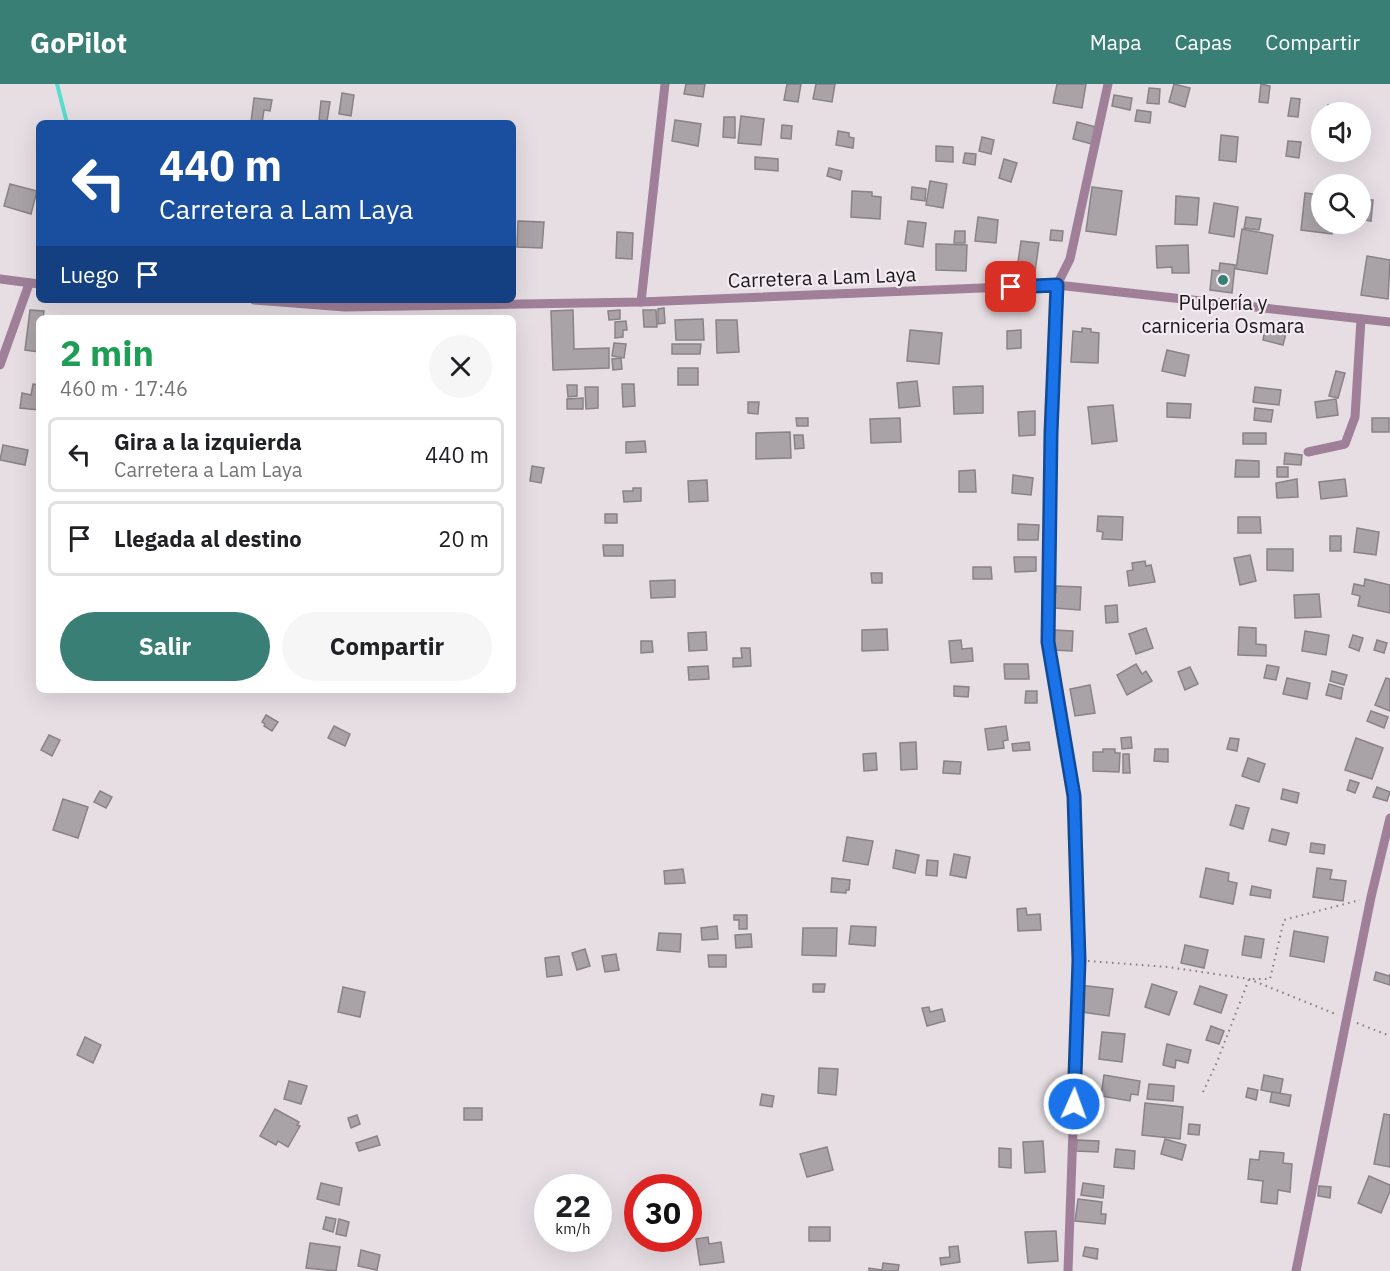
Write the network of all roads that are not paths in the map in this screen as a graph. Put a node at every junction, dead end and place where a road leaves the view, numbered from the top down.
1 (665, 84) edge
2 (1108, 84) edge
3 (0, 279) edge
4 (34, 284) edge
5 (1057, 285) junction
6 (641, 302) junction
7 (293, 303) edge
8 (1360, 319) junction
9 (1390, 322) edge
10 (0, 365) edge
11 (1308, 452) dead end
12 (1390, 818) edge
13 (1068, 1271) edge
14 (1296, 1271) edge

1 - 6 street
2 - 5 street
3 - 4 street
4 - 10 street
5 - 6 street, Carretera a Lam Laya
5 - 8 street, Carretera a Lam Laya
5 - 13 street
6 - 7 street, Carretera a Lam Laya
8 - 9 street, Carretera a Lam Laya
8 - 11 street
12 - 14 street

